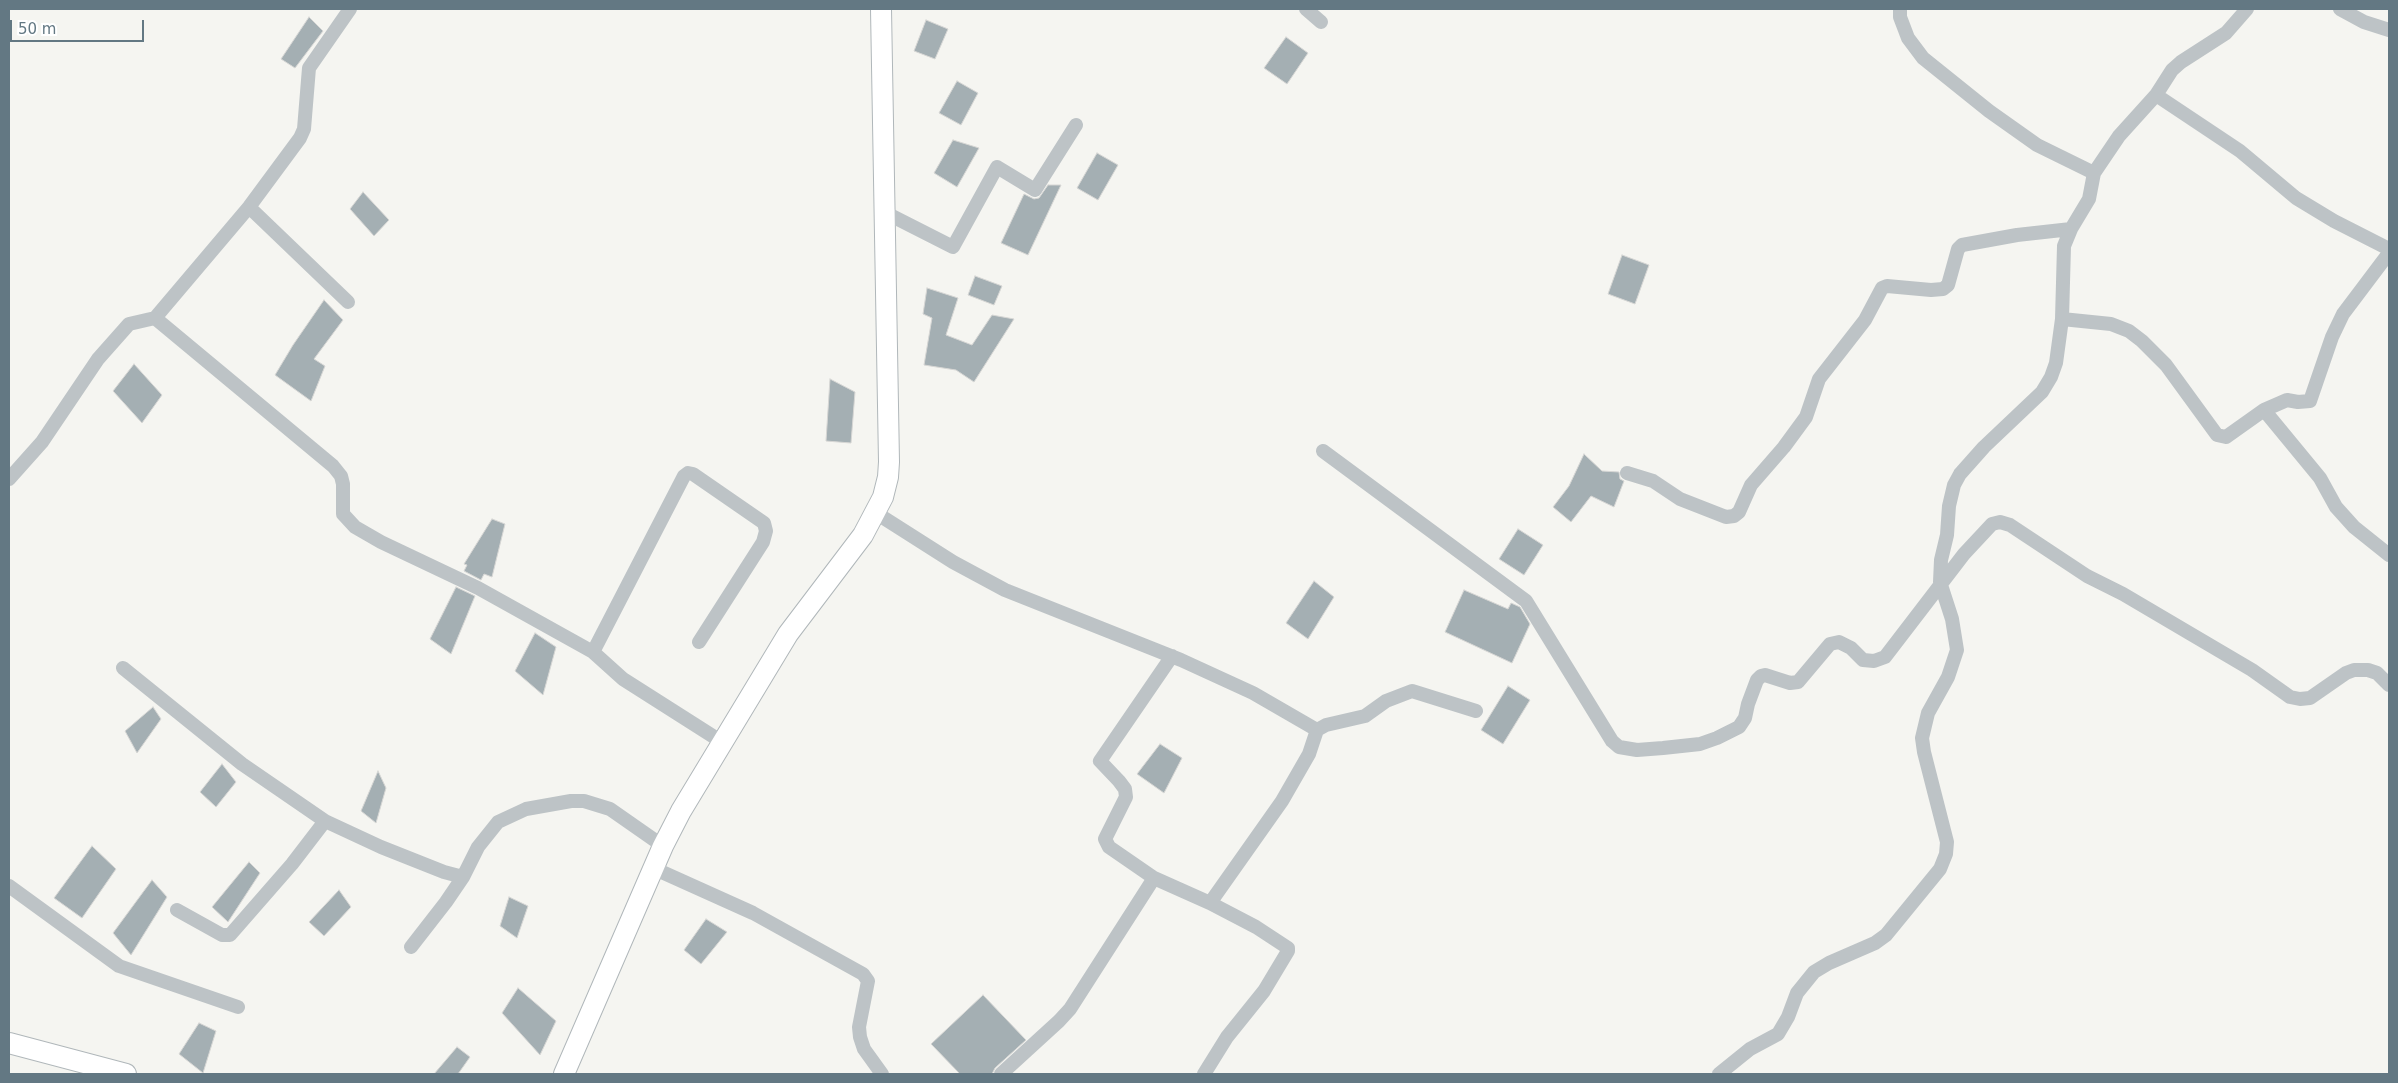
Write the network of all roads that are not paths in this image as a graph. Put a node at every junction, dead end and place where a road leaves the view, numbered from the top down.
1 (350, 9) edge
2 (881, 9) edge
3 (1306, 9) edge
4 (1900, 9) edge
5 (2247, 9) edge
6 (2340, 9) edge
7 (1321, 22) dead end
8 (2389, 30) edge
9 (2156, 95) junction
10 (1076, 125) dead end
11 (2094, 173) junction
12 (249, 207) junction
13 (886, 213) junction
14 (2070, 230) junction
15 (2389, 249) edge
16 (2389, 253) edge
17 (348, 302) dead end
18 (155, 318) junction
19 (2062, 319) junction
20 (2264, 410) junction
21 (1323, 451) dead end
22 (1627, 473) dead end
23 (9, 479) edge
24 (876, 513) junction
25 (2389, 555) edge
26 (1940, 582) junction
27 (699, 642) dead end
28 (593, 652) junction
29 (1172, 656) junction
30 (123, 668) dead end
31 (2389, 686) edge
32 (1476, 711) dead end
33 (1317, 730) junction
34 (722, 742) junction
35 (325, 821) junction
36 (663, 846) junction
37 (653, 868) junction
38 (463, 877) junction
39 (1154, 878) junction
40 (9, 886) edge
41 (1210, 903) junction
42 (177, 910) dead end
43 (411, 948) dead end
44 (238, 1007) dead end
45 (9, 1043) edge
46 (126, 1074) edge
47 (564, 1074) edge
48 (882, 1074) edge
49 (1001, 1074) edge
50 (1204, 1074) edge
51 (1719, 1074) edge

1 - 12 street
2 - 13 street
3 - 7 street
4 - 11 street
5 - 9 street
6 - 8 street
9 - 11 street
9 - 15 street
10 - 13 street
11 - 14 street
12 - 17 street
12 - 18 street
13 - 24 street
14 - 19 street
14 - 22 street
16 - 20 street
18 - 23 street
18 - 28 street
19 - 20 street
19 - 26 street
20 - 25 street
21 - 26 street
24 - 29 street
24 - 34 street
26 - 31 street
26 - 51 street
27 - 28 street
28 - 34 street
29 - 33 street
29 - 39 street
30 - 35 street
32 - 33 street
33 - 41 street
34 - 36 street
35 - 38 street
35 - 42 street
36 - 37 street
36 - 38 street
37 - 47 street
37 - 48 street
38 - 43 street
39 - 41 street
39 - 49 street
40 - 44 street
41 - 50 street
45 - 46 street

